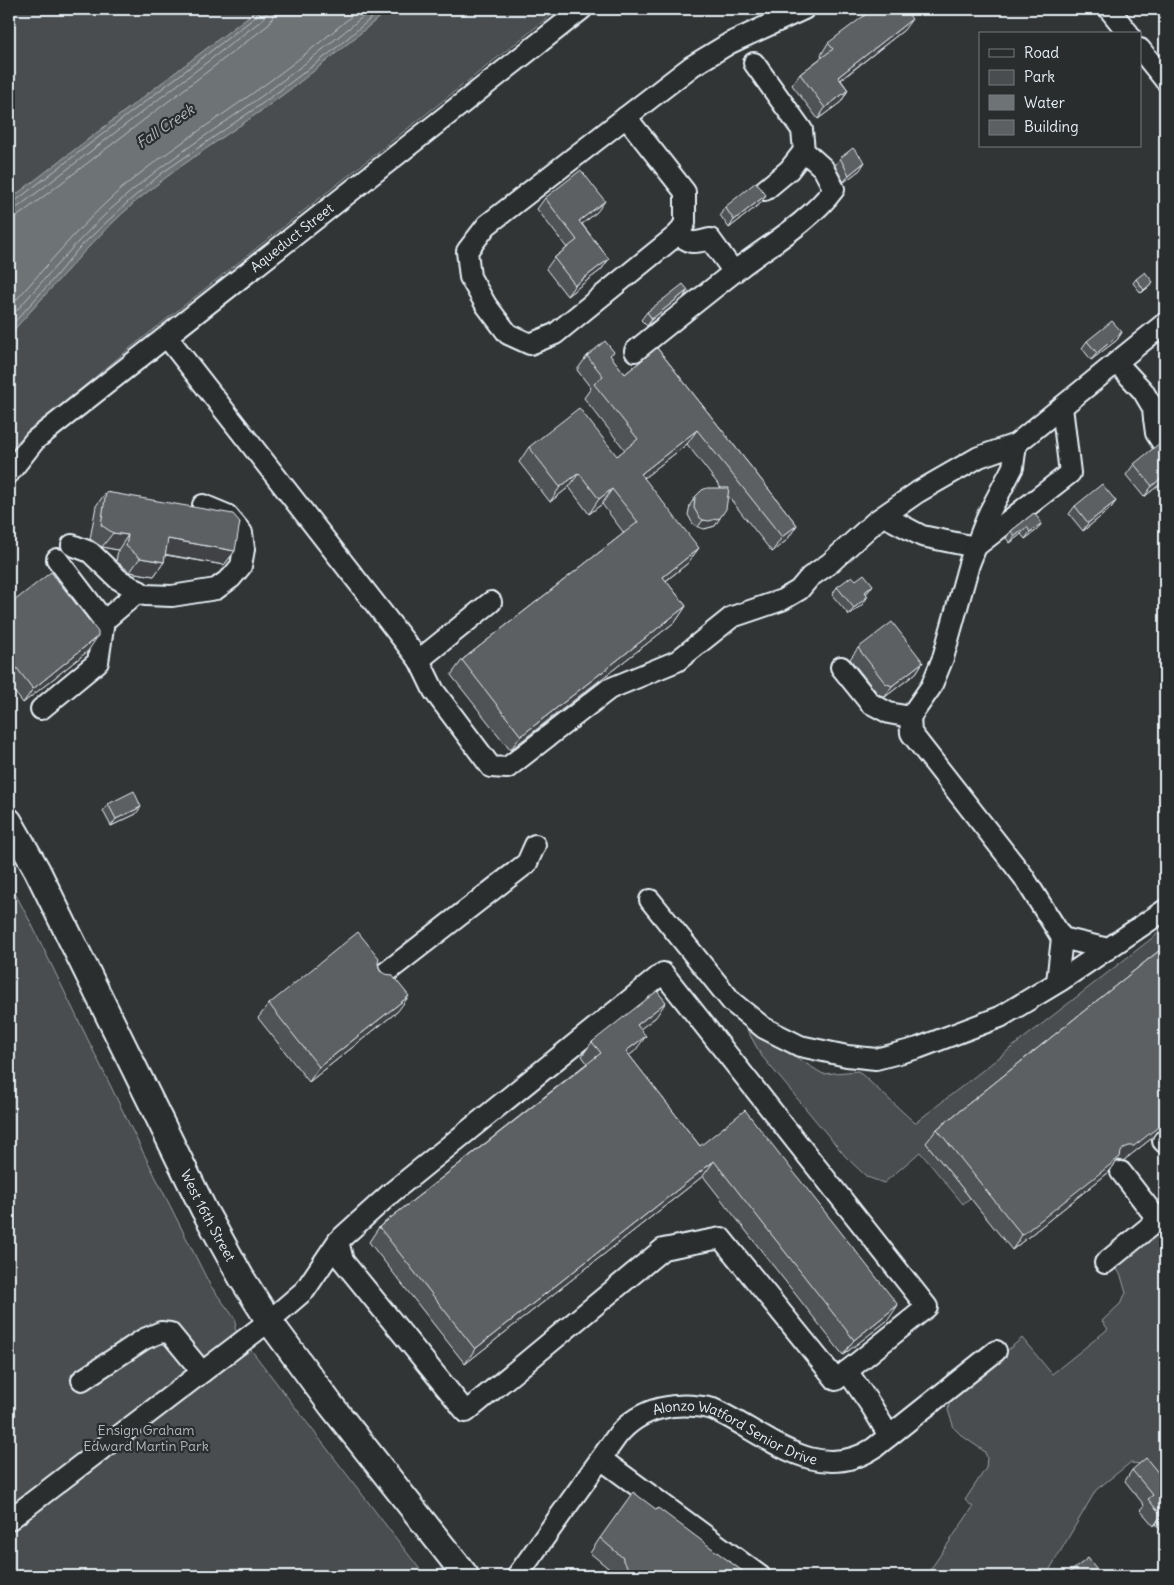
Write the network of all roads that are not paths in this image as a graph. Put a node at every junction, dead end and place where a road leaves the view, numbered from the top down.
1 (582, 9) edge
2 (804, 9) edge
3 (1109, 9) edge
4 (755, 31) junction
5 (1126, 32) edge
6 (730, 43) junction
7 (1142, 51) edge
8 (754, 63) junction
9 (1165, 80) edge
10 (626, 117) junction
11 (804, 151) junction
12 (765, 190) edge
13 (678, 234) junction
14 (734, 272) junction
15 (1165, 323) edge
16 (167, 337) junction
17 (635, 351) dead end
18 (1118, 362) junction
19 (1062, 407) junction
20 (1159, 410) edge
21 (1016, 444) junction
22 (1165, 447) edge
23 (9, 473) edge
24 (203, 505) dead end
25 (884, 516) junction
26 (79, 543) dead end
27 (975, 547) junction
28 (57, 559) dead end
29 (139, 591) junction
30 (491, 602) dead end
31 (104, 621) junction
32 (419, 660) junction
33 (841, 667) dead end
34 (41, 709) dead end
35 (910, 717) junction
36 (9, 821) edge
37 (535, 845) dead end
38 (650, 900) dead end
39 (1165, 910) edge
40 (1062, 938) junction
41 (1108, 949) junction
42 (379, 978) edge
43 (1057, 982) junction
44 (1121, 1172) edge
45 (1162, 1217) edge
46 (338, 1241) junction
47 (1105, 1263) dead end
48 (269, 1320) junction
49 (996, 1351) dead end
50 (848, 1371) junction
51 (202, 1372) junction
52 (82, 1380) dead end
53 (889, 1436) junction
54 (600, 1460) junction
55 (9, 1520) edge
56 (466, 1576) edge
57 (518, 1576) edge
58 (760, 1576) edge

1 - 16 street, Aqueduct Street
2 - 4 street
3 - 5 street
4 - 6 street
4 - 8 street
6 - 8 street
6 - 10 street
7 - 9 street
8 - 11 street
10 - 13 street
10 - 13 street
11 - 12 street
11 - 14 street
13 - 14 street
14 - 17 street
15 - 18 street
16 - 23 street, Aqueduct Street
16 - 32 street
18 - 19 street
18 - 20 street
19 - 21 street
19 - 27 street
20 - 22 street
21 - 25 street
21 - 27 street
24 - 29 street
25 - 27 street
25 - 32 street
26 - 29 street
27 - 35 street
28 - 31 street
29 - 31 street
30 - 32 street
31 - 34 street
33 - 35 street
35 - 40 street
36 - 48 main road, West 16th Street
37 - 42 street
38 - 43 street
39 - 41 street
40 - 41 street
40 - 43 street
41 - 43 street
44 - 45 street
45 - 47 street
46 - 48 street
46 - 50 street
46 - 50 street
48 - 51 street
48 - 56 main road, West 16th Street
49 - 53 street, Alonzo Watford Senior Drive
50 - 53 street
51 - 52 street
51 - 55 street
53 - 54 street, Alonzo Watford Senior Drive
54 - 57 street, Alonzo Watford Senior Drive
54 - 58 street

